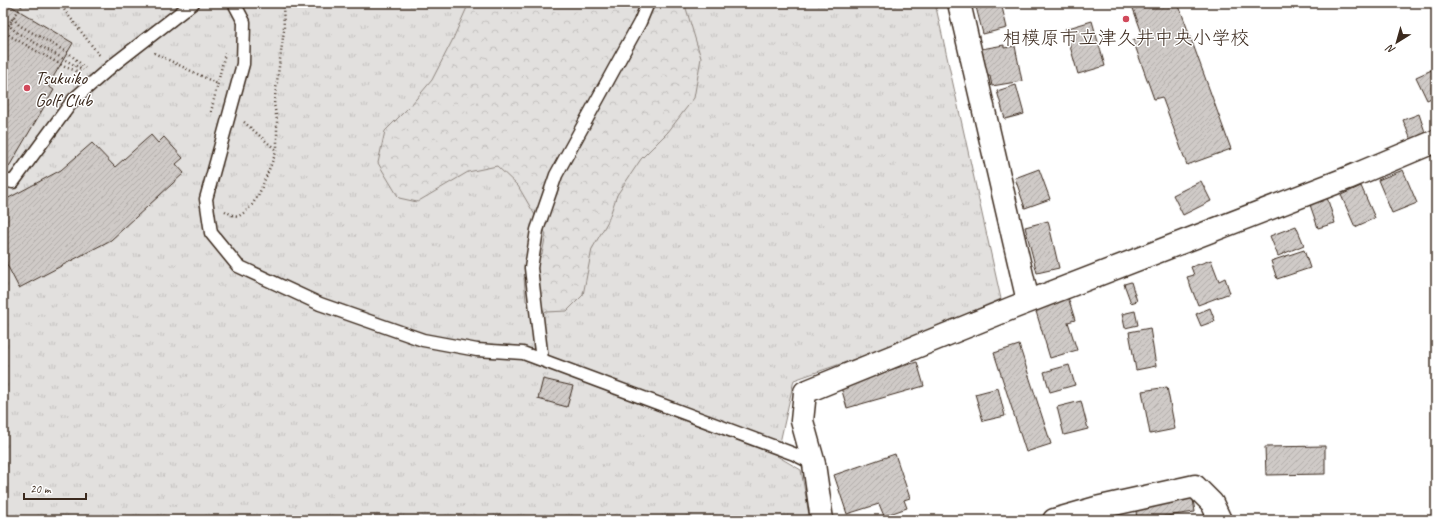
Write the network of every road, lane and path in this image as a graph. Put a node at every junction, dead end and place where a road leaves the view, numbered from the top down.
1 (24, 3) edge
2 (60, 3) edge
3 (193, 3) edge
4 (234, 3) edge
5 (648, 3) edge
6 (959, 3) edge
7 (13, 17) junction
8 (11, 21) junction
9 (137, 47) junction
10 (56, 54) dead end
11 (102, 59) dead end
12 (230, 112) junction
13 (1436, 141) edge
14 (277, 150) dead end
15 (3, 180) edge
16 (1028, 302) junction
17 (542, 360) junction
18 (814, 464) junction
19 (822, 520) edge
20 (1054, 520) edge
21 (1220, 520) edge

1 - 7 path
2 - 11 path
3 - 9 lane
4 - 12 lane
5 - 17 lane
6 - 16 street
7 - 8 path
7 - 8 path
8 - 10 path
9 - 12 path
9 - 15 lane
12 - 14 path
12 - 17 lane
13 - 16 street
16 - 18 street
17 - 18 lane
18 - 19 street
20 - 21 street

